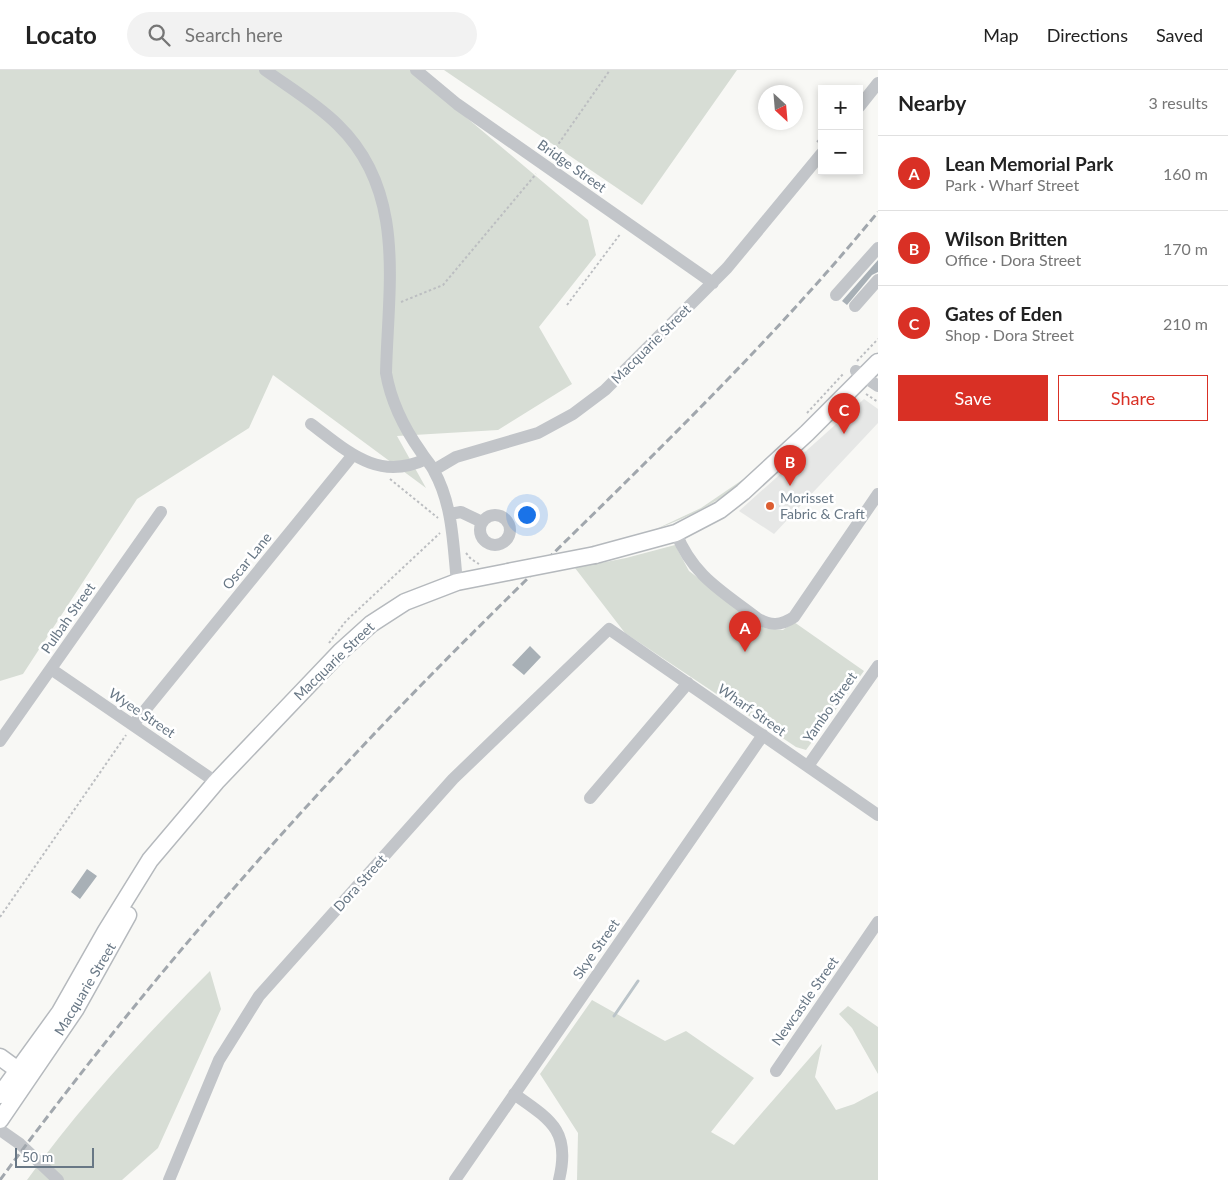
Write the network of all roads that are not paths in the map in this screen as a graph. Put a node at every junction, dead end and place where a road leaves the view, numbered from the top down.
1 (266, 70) edge
2 (416, 70) edge
3 (878, 83) edge
4 (863, 102) edge
5 (818, 150) edge
6 (878, 248) edge
7 (878, 280) edge
8 (713, 283) junction
9 (836, 295) dead end
10 (855, 306) dead end
11 (878, 351) edge
12 (878, 362) edge
13 (861, 379) junction
14 (878, 386) edge
15 (311, 424) dead end
16 (352, 456) junction
17 (426, 459) junction
18 (434, 470) junction
19 (878, 494) edge
20 (162, 512) dead end
21 (450, 514) junction
22 (482, 522) dead end
23 (676, 533) junction
24 (457, 582) junction
25 (609, 629) joint
26 (878, 666) edge
27 (51, 669) junction
28 (688, 683) junction
29 (132, 725) junction
30 (763, 735) junction
31 (0, 741) edge
32 (808, 766) junction
33 (216, 782) junction
34 (590, 798) dead end
35 (878, 815) edge
36 (878, 922) edge
37 (878, 941) edge
38 (860, 948) junction
39 (0, 1057) edge
40 (776, 1071) dead end
41 (23, 1074) junction
42 (514, 1094) junction
43 (0, 1095) edge
44 (0, 1120) edge
45 (0, 1130) edge
46 (58, 1180) edge
47 (169, 1180) edge
48 (454, 1180) edge
49 (559, 1180) edge

1 - 17 street
2 - 8 street, Bridge Street
3 - 4 street
5 - 8 street, Macquarie Street
6 - 9 street
7 - 10 street
8 - 18 street, Macquarie Street
11 - 13 main road
12 - 13 main road
13 - 14 street
13 - 23 main road
15 - 16 street
16 - 17 street
16 - 29 street, Oscar Lane
17 - 18 street
18 - 21 street
19 - 23 street
20 - 27 street, Pulbah Street
21 - 22 street
21 - 24 street
23 - 24 main road, Macquarie Street, bridge
24 - 33 main road, Macquarie Street
25 - 28 street, Wharf Street
25 - 47 street, Dora Street
26 - 32 street, Yambo Street
27 - 29 street, Wyee Street
27 - 31 street, Pulbah Street
28 - 30 street, Wharf Street
28 - 34 street
29 - 33 street, Wyee Street
30 - 32 street, Wharf Street
30 - 42 street, Skye Street
32 - 35 street, Wharf Street
33 - 41 main road, Macquarie Street
36 - 38 street, Newcastle Street
37 - 38 street
38 - 40 street, Newcastle Street
39 - 41 main road
41 - 43 main road, Macquarie Street
41 - 44 main road, Macquarie Street
42 - 48 street, Skye Street
42 - 49 street
45 - 46 street

